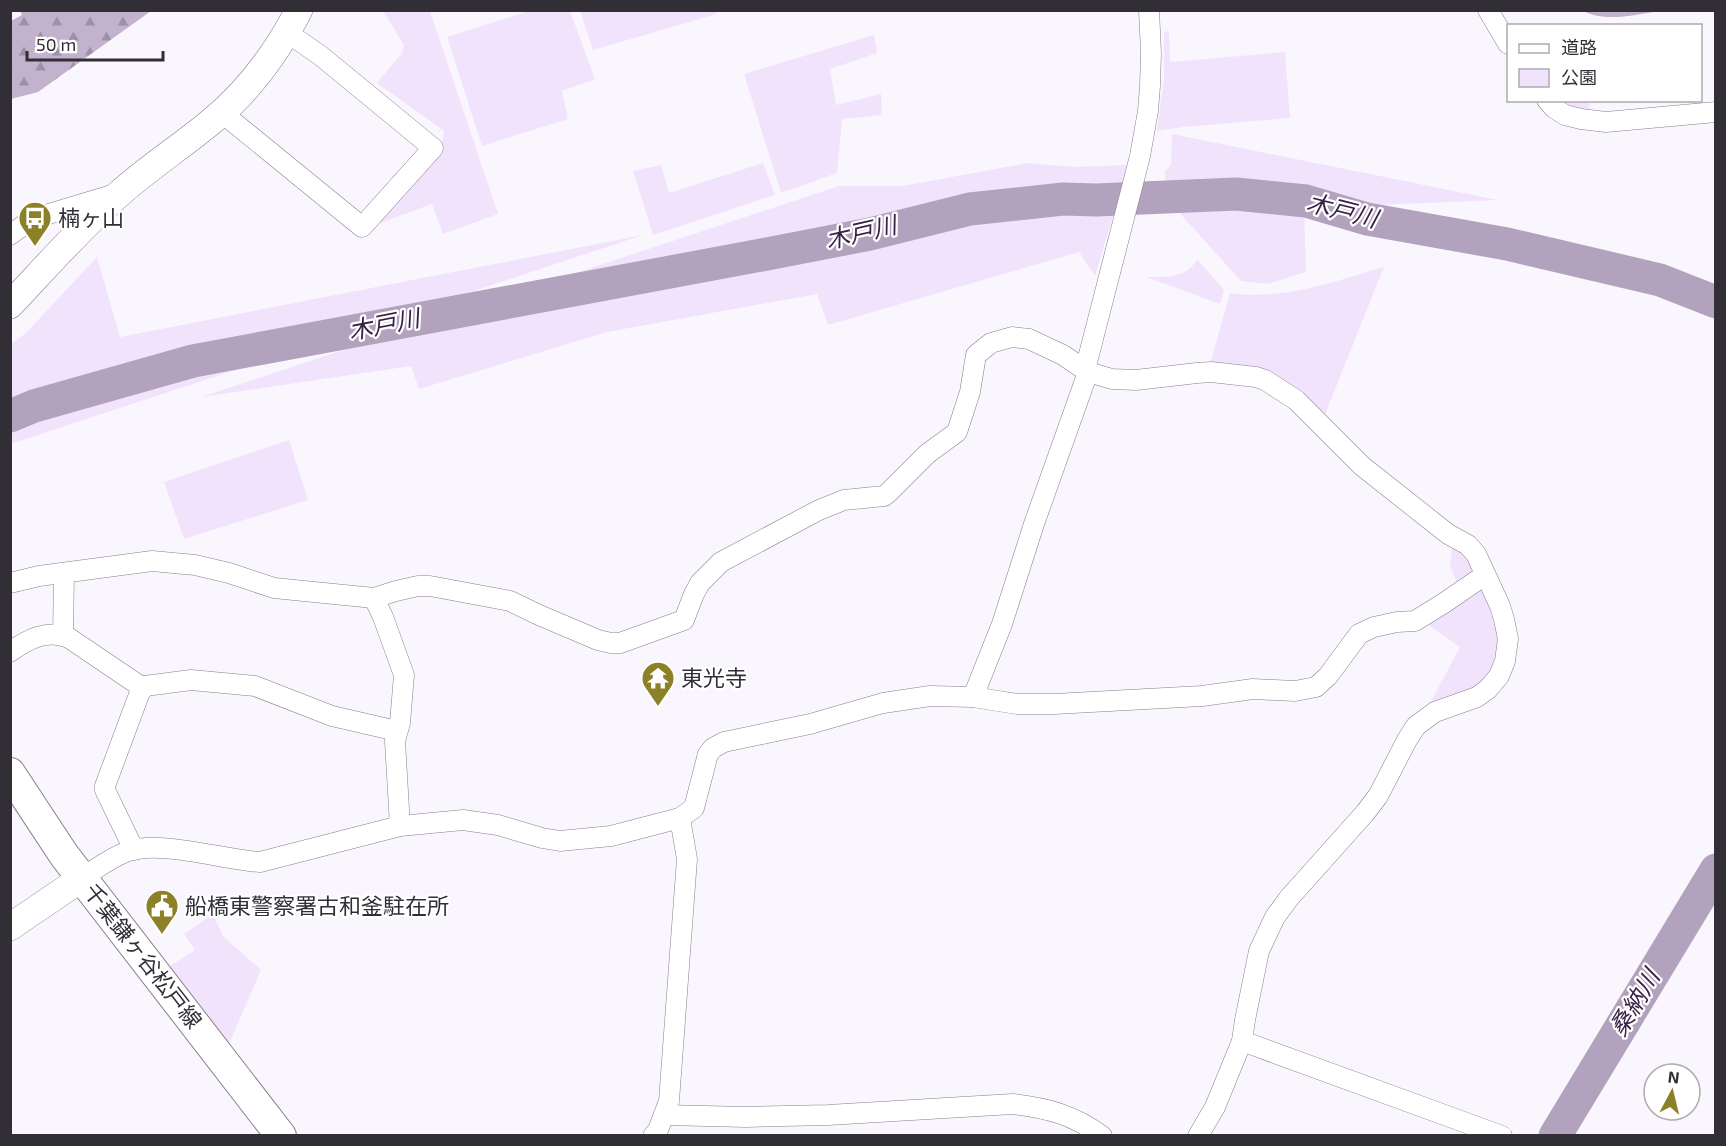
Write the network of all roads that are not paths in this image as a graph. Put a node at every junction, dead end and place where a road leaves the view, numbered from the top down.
1 (1149, 10) edge
2 (1488, 10) edge
3 (293, 22) edge
4 (1507, 41) edge
5 (1549, 102) edge
6 (221, 112) junction
7 (1716, 112) edge
8 (121, 192) junction
9 (10, 235) edge
10 (10, 304) edge
11 (1086, 371) junction
12 (64, 573) junction
13 (1485, 575) junction
14 (10, 583) edge
15 (374, 598) junction
16 (63, 636) junction
17 (10, 652) edge
18 (142, 688) junction
19 (973, 697) junction
20 (397, 731) junction
21 (10, 773) edge
22 (680, 818) junction
23 (400, 826) junction
24 (134, 850) junction
25 (82, 878) junction
26 (10, 927) edge
27 (1242, 1041) junction
28 (664, 1114) junction
29 (281, 1136) edge
30 (653, 1136) edge
31 (1102, 1136) edge
32 (1198, 1136) edge
33 (1502, 1136) edge

1 - 11 street
2 - 4 street
3 - 6 street
3 - 6 street
5 - 7 street
6 - 8 street
8 - 9 street
8 - 10 street
11 - 13 street
11 - 15 street
11 - 19 street
12 - 14 street
12 - 15 street
12 - 16 street
13 - 19 street
13 - 27 street
15 - 20 street
16 - 17 street
16 - 18 street
18 - 20 street
18 - 24 street
19 - 22 street
20 - 23 street
21 - 25 main road, 千葉鎌ヶ谷松戸線
22 - 23 street
22 - 28 street
23 - 24 street
24 - 25 street
25 - 26 street
25 - 29 main road, 千葉鎌ヶ谷松戸線
27 - 32 street
27 - 33 street
28 - 30 street
28 - 31 street

